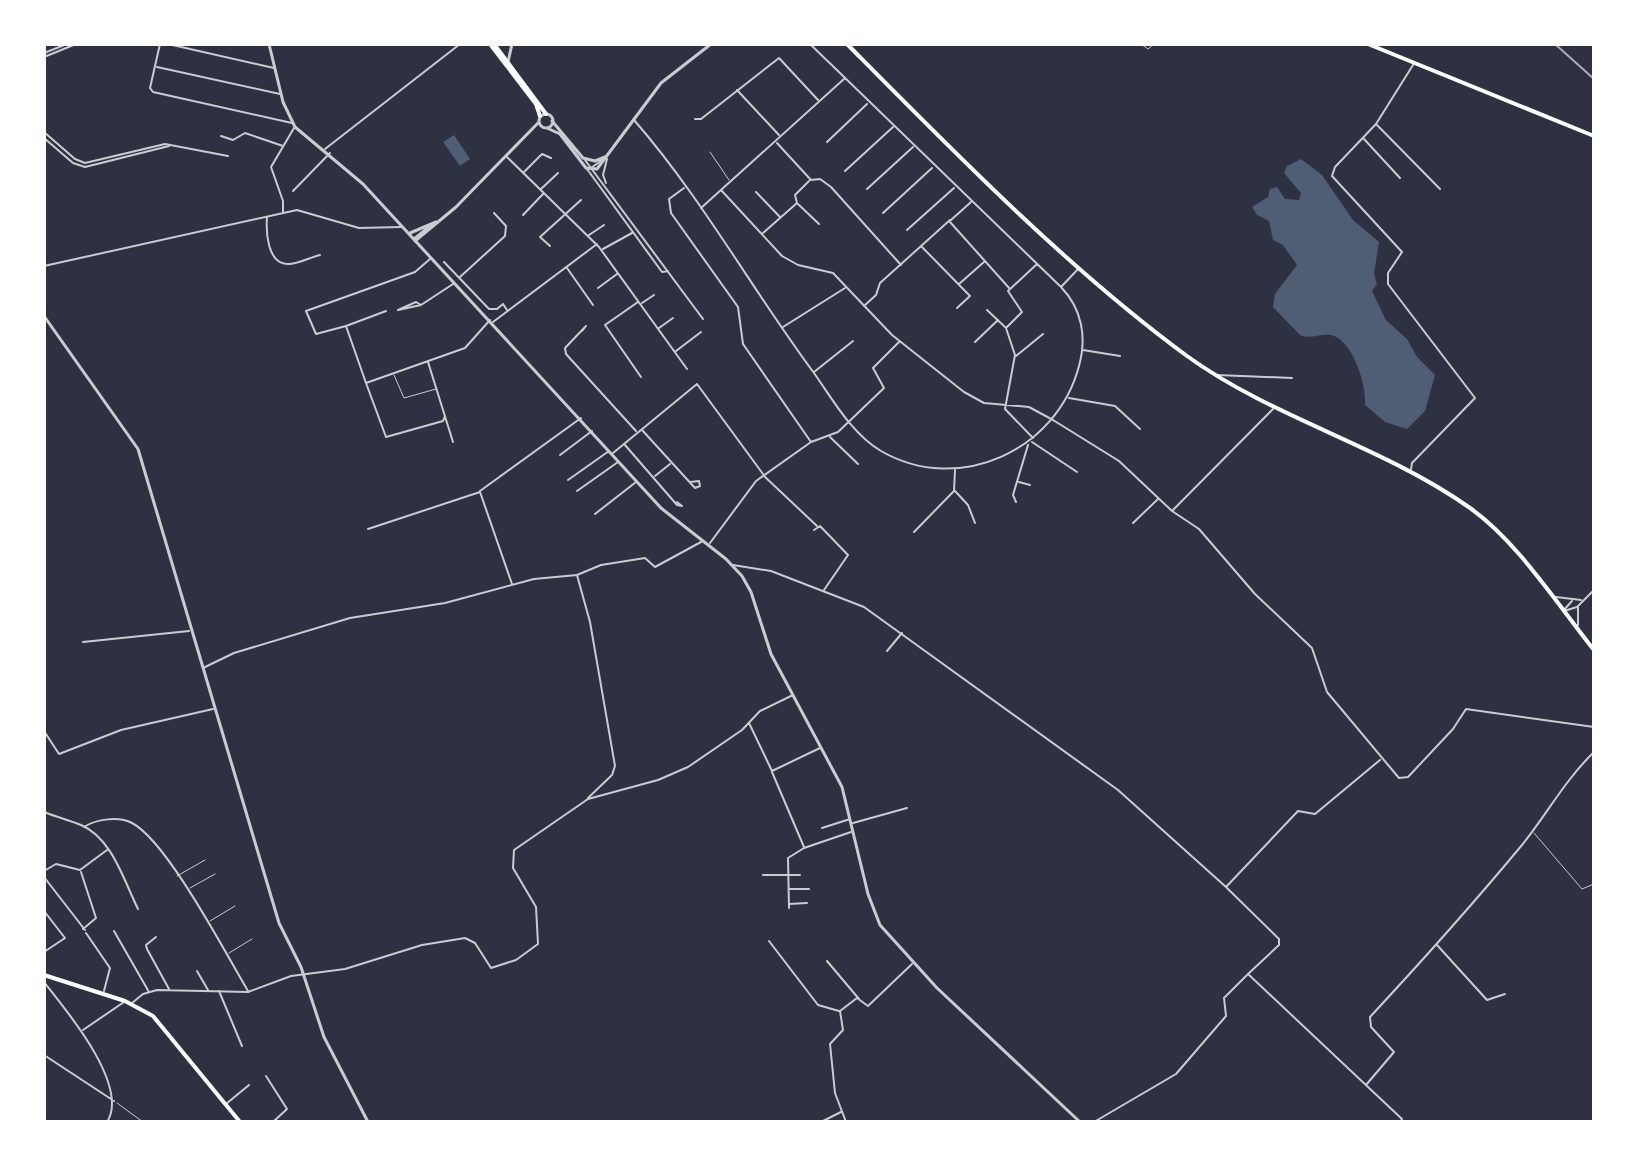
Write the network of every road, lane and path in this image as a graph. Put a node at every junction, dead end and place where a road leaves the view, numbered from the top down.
1 (67, 44) edge
2 (76, 44) edge
3 (160, 44) edge
4 (168, 44) edge
5 (269, 44) edge
6 (460, 44) edge
7 (492, 44) edge
8 (512, 44) edge
9 (810, 44) edge
10 (847, 44) edge
11 (1141, 44) edge
12 (1154, 44) edge
13 (1368, 44) edge
14 (709, 45) edge
15 (44, 55) edge
16 (508, 62) junction
17 (1414, 64) junction
18 (155, 66) junction
19 (275, 68) junction
20 (844, 79) junction
21 (736, 89) junction
22 (281, 94) junction
23 (818, 100) dead end
24 (868, 103) junction
25 (542, 118) junction
26 (695, 119) dead end
27 (633, 120) junction
28 (552, 121) junction
29 (1376, 124) junction
30 (293, 125) junction
31 (893, 127) junction
32 (545, 128) junction
33 (44, 132) edge
34 (531, 133) junction
35 (221, 136) dead end
36 (1594, 136) edge
37 (781, 137) junction
38 (44, 138) edge
39 (1363, 138) junction
40 (775, 142) junction
41 (827, 142) dead end
42 (174, 144) junction
43 (283, 146) junction
44 (913, 146) junction
45 (325, 149) junction
46 (710, 152) dead end
47 (330, 153) junction
48 (609, 154) junction
49 (228, 156) dead end
50 (507, 157) junction
51 (551, 158) dead end
52 (583, 158) junction
53 (602, 160) junction
54 (934, 167) junction
55 (590, 170) junction
56 (845, 171) dead end
57 (523, 173) junction
58 (558, 173) dead end
59 (1400, 178) dead end
60 (811, 180) junction
61 (731, 182) junction
62 (955, 187) junction
63 (607, 188) junction
64 (685, 188) junction
65 (867, 189) dead end
66 (1440, 189) dead end
67 (540, 190) junction
68 (721, 190) junction
69 (293, 191) dead end
70 (756, 192) dead end
71 (544, 193) junction
72 (581, 200) dead end
73 (971, 202) junction
74 (797, 203) junction
75 (700, 209) junction
76 (564, 212) junction
77 (283, 213) junction
78 (494, 213) dead end
79 (883, 213) dead end
80 (523, 215) dead end
81 (267, 217) junction
82 (446, 217) junction
83 (781, 218) junction
84 (949, 221) junction
85 (819, 224) dead end
86 (432, 225) junction
87 (604, 225) dead end
88 (403, 227) junction
89 (907, 230) dead end
90 (633, 232) junction
91 (408, 233) junction
92 (762, 234) junction
93 (424, 235) junction
94 (588, 236) junction
95 (414, 240) junction
96 (597, 244) junction
97 (550, 246) dead end
98 (922, 246) junction
99 (424, 250) junction
100 (602, 250) junction
101 (320, 255) dead end
102 (431, 258) junction
103 (984, 261) junction
104 (444, 262) dead end
105 (1037, 264) junction
106 (901, 265) junction
107 (44, 266) edge
108 (1079, 267) junction
109 (566, 268) junction
110 (668, 271) junction
111 (618, 273) junction
112 (459, 277) junction
113 (455, 282) junction
114 (959, 284) junction
115 (846, 287) junction
116 (1061, 287) junction
117 (598, 288) dead end
118 (1010, 289) junction
119 (654, 295) dead end
120 (640, 303) junction
121 (421, 305) junction
122 (593, 305) dead end
123 (864, 306) junction
124 (957, 308) dead end
125 (987, 310) dead end
126 (386, 311) dead end
127 (508, 311) junction
128 (44, 316) edge
129 (673, 318) dead end
130 (703, 319) dead end
131 (998, 320) junction
132 (492, 321) junction
133 (346, 326) junction
134 (781, 328) junction
135 (1006, 328) junction
136 (658, 329) junction
137 (582, 331) dead end
138 (701, 332) dead end
139 (1043, 334) dead end
140 (853, 341) dead end
141 (900, 341) junction
142 (975, 342) dead end
143 (1082, 350) junction
144 (675, 351) junction
145 (1015, 355) junction
146 (1120, 356) dead end
147 (428, 360) junction
148 (687, 369) dead end
149 (394, 373) junction
150 (813, 373) junction
151 (1216, 374) junction
152 (641, 377) dead end
153 (1292, 378) dead end
154 (366, 383) junction
155 (436, 388) junction
156 (1068, 397) junction
157 (1005, 405) junction
158 (1276, 406) junction
159 (445, 416) junction
160 (581, 418) junction
161 (1053, 420) junction
162 (849, 422) junction
163 (641, 429) junction
164 (1140, 429) dead end
165 (592, 431) junction
166 (637, 432) junction
167 (830, 436) junction
168 (1031, 441) junction
169 (453, 442) dead end
170 (811, 442) junction
171 (624, 444) junction
172 (611, 452) junction
173 (560, 455) dead end
174 (619, 461) junction
175 (670, 464) dead end
176 (858, 464) dead end
177 (955, 468) junction
178 (1077, 472) dead end
179 (1410, 472) junction
180 (763, 475) junction
181 (655, 476) dead end
182 (568, 480) dead end
183 (637, 481) junction
184 (690, 482) dead end
185 (1018, 482) junction
186 (1030, 485) dead end
187 (577, 491) dead end
188 (954, 491) junction
189 (480, 492) junction
190 (1159, 498) junction
191 (677, 502) dead end
192 (1016, 502) dead end
193 (1172, 511) junction
194 (595, 514) dead end
195 (975, 523) dead end
196 (1133, 523) dead end
197 (817, 526) junction
198 (368, 529) dead end
199 (814, 530) dead end
200 (914, 532) dead end
201 (701, 542) junction
202 (707, 546) junction
203 (733, 565) junction
204 (577, 575) junction
205 (512, 585) junction
206 (1594, 590) edge
207 (823, 591) junction
208 (1549, 594) junction
209 (1582, 600) junction
210 (1572, 601) junction
211 (1578, 606) junction
212 (1563, 612) junction
213 (193, 631) junction
214 (1579, 632) junction
215 (902, 633) junction
216 (83, 642) dead end
217 (1594, 650) edge
218 (887, 651) dead end
219 (202, 669) junction
220 (793, 695) junction
221 (213, 709) junction
222 (749, 722) junction
223 (1594, 727) edge
224 (44, 731) edge
225 (822, 748) junction
226 (1594, 752) edge
227 (1381, 759) junction
228 (772, 771) junction
229 (588, 799) junction
230 (907, 808) dead end
231 (44, 812) edge
232 (851, 821) junction
233 (84, 827) junction
234 (822, 828) dead end
235 (854, 831) junction
236 (1532, 831) junction
237 (804, 848) junction
238 (108, 849) junction
239 (205, 860) dead end
240 (80, 870) junction
241 (44, 871) edge
242 (215, 874) dead end
243 (763, 875) dead end
244 (789, 875) junction
245 (800, 875) dead end
246 (177, 876) junction
247 (44, 877) edge
248 (1594, 884) edge
249 (1226, 887) junction
250 (789, 889) junction
251 (809, 889) dead end
252 (186, 890) junction
253 (807, 903) dead end
254 (789, 904) junction
255 (235, 906) dead end
256 (789, 908) dead end
257 (138, 909) dead end
258 (44, 911) edge
259 (207, 923) junction
260 (85, 930) junction
261 (114, 931) dead end
262 (156, 937) dead end
263 (252, 939) dead end
264 (769, 941) dead end
265 (1436, 945) junction
266 (44, 952) edge
267 (227, 954) junction
268 (827, 961) dead end
269 (913, 962) junction
270 (197, 971) dead end
271 (304, 973) junction
272 (1248, 974) junction
273 (45, 976) edge
274 (44, 983) edge
275 (208, 990) junction
276 (219, 990) junction
277 (170, 991) junction
278 (149, 992) junction
279 (248, 992) junction
280 (103, 994) junction
281 (1505, 994) dead end
282 (859, 1000) junction
283 (125, 1001) junction
284 (131, 1003) junction
285 (840, 1011) junction
286 (83, 1030) junction
287 (242, 1046) dead end
288 (44, 1055) edge
289 (266, 1076) dead end
290 (249, 1085) dead end
291 (1366, 1085) junction
292 (115, 1102) junction
293 (225, 1104) junction
294 (841, 1112) junction
295 (111, 1117) junction
296 (238, 1120) edge
297 (107, 1122) edge
298 (114, 1122) edge
299 (143, 1122) edge
300 (230, 1122) edge
301 (273, 1122) edge
302 (368, 1122) edge
303 (821, 1122) edge
304 (846, 1122) edge
305 (1080, 1122) edge
306 (1094, 1122) edge
307 (1400, 1122) edge

1 - 15 street
2 - 15 street
3 - 18 street
4 - 19 street
5 - 19 street
6 - 45 street
7 - 16 main road
7 - 25 main road
8 - 16 street
9 - 20 street
10 - 108 main road
11 - 12 lane
13 - 17 main road
14 - 27 street
16 - 25 main road
17 - 29 street
17 - 36 main road
18 - 22 street
18 - 30 street
19 - 22 street
20 - 24 street
20 - 37 street
21 - 23 street
21 - 26 street
21 - 37 street
22 - 30 street
24 - 31 street
24 - 41 street
25 - 28 street
25 - 32 street
25 - 34 street
27 - 48 street
27 - 64 street
28 - 32 street
28 - 52 street
29 - 39 street
29 - 66 street
30 - 43 street
30 - 45 street
31 - 44 street
31 - 56 street
32 - 34 street
32 - 55 street
33 - 42 street
34 - 50 street
35 - 43 street
37 - 40 street
38 - 42 street
39 - 59 street
39 - 179 street
40 - 60 street
40 - 61 street
42 - 49 street
43 - 77 street
44 - 54 street
44 - 65 street
45 - 47 street
46 - 61 lane
47 - 69 street
47 - 88 street
48 - 53 street
48 - 55 street
48 - 63 street
50 - 57 street
50 - 82 street
51 - 57 street
52 - 53 street
52 - 55 street
53 - 55 street
54 - 62 street
54 - 79 street
55 - 63 street
55 - 90 street
57 - 67 street
58 - 67 street
60 - 74 street
60 - 106 street
61 - 68 street
62 - 73 street
62 - 89 street
63 - 110 street
64 - 75 street
64 - 170 street
67 - 71 street
68 - 75 street
68 - 92 street
70 - 83 street
71 - 76 street
71 - 80 street
72 - 76 street
73 - 84 street
73 - 105 street
74 - 83 street
74 - 85 street
75 - 134 street
76 - 94 street
76 - 97 street
77 - 81 street
77 - 88 street
78 - 112 street
81 - 101 street
81 - 107 street
82 - 86 street
82 - 93 street
83 - 92 street
84 - 98 street
84 - 103 street
86 - 91 street
86 - 95 street
87 - 94 street
88 - 91 street
90 - 100 street
90 - 110 street
91 - 95 street
92 - 115 street
93 - 95 street
93 - 99 street
94 - 96 street
95 - 99 street
96 - 100 street
96 - 109 street
98 - 106 street
98 - 114 street
99 - 102 street
100 - 111 street
102 - 113 street
102 - 133 street
103 - 114 street
103 - 118 street
104 - 112 street
105 - 116 street
105 - 118 street
106 - 123 street
108 - 116 street
108 - 151 main road
109 - 122 street
109 - 127 street
110 - 130 street
111 - 117 street
111 - 120 street
112 - 127 street
113 - 121 street
113 - 132 street
114 - 124 street
115 - 123 street
115 - 134 street
116 - 143 street
118 - 135 street
119 - 120 street
120 - 136 street
120 - 152 street
121 - 121 street
123 - 141 street
125 - 131 street
126 - 133 street
127 - 132 street
128 - 213 street
129 - 136 street
131 - 135 street
131 - 142 street
132 - 147 street
132 - 160 street
133 - 154 street
134 - 150 street
135 - 145 street
136 - 144 street
137 - 166 street
138 - 144 street
139 - 145 street
140 - 150 street
141 - 157 street
141 - 162 street
143 - 146 street
143 - 156 street
144 - 148 street
145 - 157 street
147 - 149 street
147 - 155 street
149 - 154 street
149 - 155 lane
150 - 162 street
151 - 153 street
151 - 158 main road
154 - 159 street
155 - 159 street
156 - 161 street
156 - 164 street
157 - 161 street
157 - 168 street
158 - 179 main road
158 - 193 street
159 - 169 street
160 - 165 street
160 - 189 street
161 - 168 street
161 - 190 street
162 - 167 street
162 - 177 street
163 - 166 street
163 - 180 street
163 - 184 street
165 - 172 street
165 - 173 street
166 - 171 street
167 - 170 street
167 - 176 street
168 - 177 street
168 - 178 street
168 - 185 street
170 - 180 street
171 - 172 street
171 - 191 street
172 - 174 street
172 - 182 street
174 - 183 street
174 - 187 street
175 - 181 street
177 - 188 street
179 - 208 main road
180 - 197 street
180 - 202 street
183 - 194 street
183 - 201 street
185 - 186 street
185 - 192 street
188 - 195 street
188 - 200 street
189 - 198 street
189 - 205 street
190 - 193 street
190 - 196 street
193 - 227 street
197 - 199 street
197 - 207 street
201 - 202 street
201 - 204 street
202 - 203 street
203 - 207 street
203 - 220 street
204 - 205 street
204 - 229 street
205 - 219 street
206 - 209 street
207 - 215 street
208 - 210 street
208 - 212 main road
209 - 210 street
209 - 211 street
210 - 212 street
211 - 212 street
211 - 214 street
212 - 214 main road
213 - 216 street
213 - 219 street
214 - 217 main road
215 - 218 street
215 - 249 street
219 - 221 street
220 - 222 street
220 - 225 street
221 - 224 street
221 - 271 street
222 - 228 street
222 - 229 street
223 - 227 street
225 - 228 street
225 - 232 street
226 - 236 street
227 - 249 street
228 - 237 street
229 - 271 street
230 - 232 street
231 - 233 street
232 - 234 street
232 - 235 street
233 - 238 street
233 - 246 street
235 - 237 street
235 - 269 street
236 - 248 lane
236 - 265 street
237 - 244 street
238 - 240 street
238 - 257 street
239 - 246 lane
240 - 241 street
240 - 260 street
242 - 252 lane
243 - 244 street
244 - 245 street
244 - 250 street
246 - 252 street
247 - 260 street
249 - 272 street
250 - 251 street
250 - 254 street
252 - 259 street
253 - 254 street
254 - 256 street
255 - 259 lane
258 - 266 street
259 - 267 street
260 - 280 street
261 - 278 street
262 - 277 street
263 - 267 lane
264 - 285 street
265 - 281 street
265 - 291 street
267 - 279 street
268 - 282 street
269 - 282 street
269 - 305 street
270 - 275 street
271 - 279 street
271 - 302 street
272 - 291 street
272 - 306 street
273 - 274 street
273 - 280 main road
274 - 286 street
275 - 276 street
275 - 277 street
276 - 279 street
276 - 287 street
277 - 278 street
278 - 284 street
280 - 283 main road
282 - 285 street
283 - 284 main road
283 - 286 street
284 - 293 main road
285 - 294 street
286 - 292 street
288 - 292 street
289 - 301 street
290 - 293 street
291 - 307 street
292 - 295 street
292 - 299 lane
293 - 296 main road
294 - 303 street
294 - 304 street
295 - 297 street
295 - 298 street
296 - 300 street

